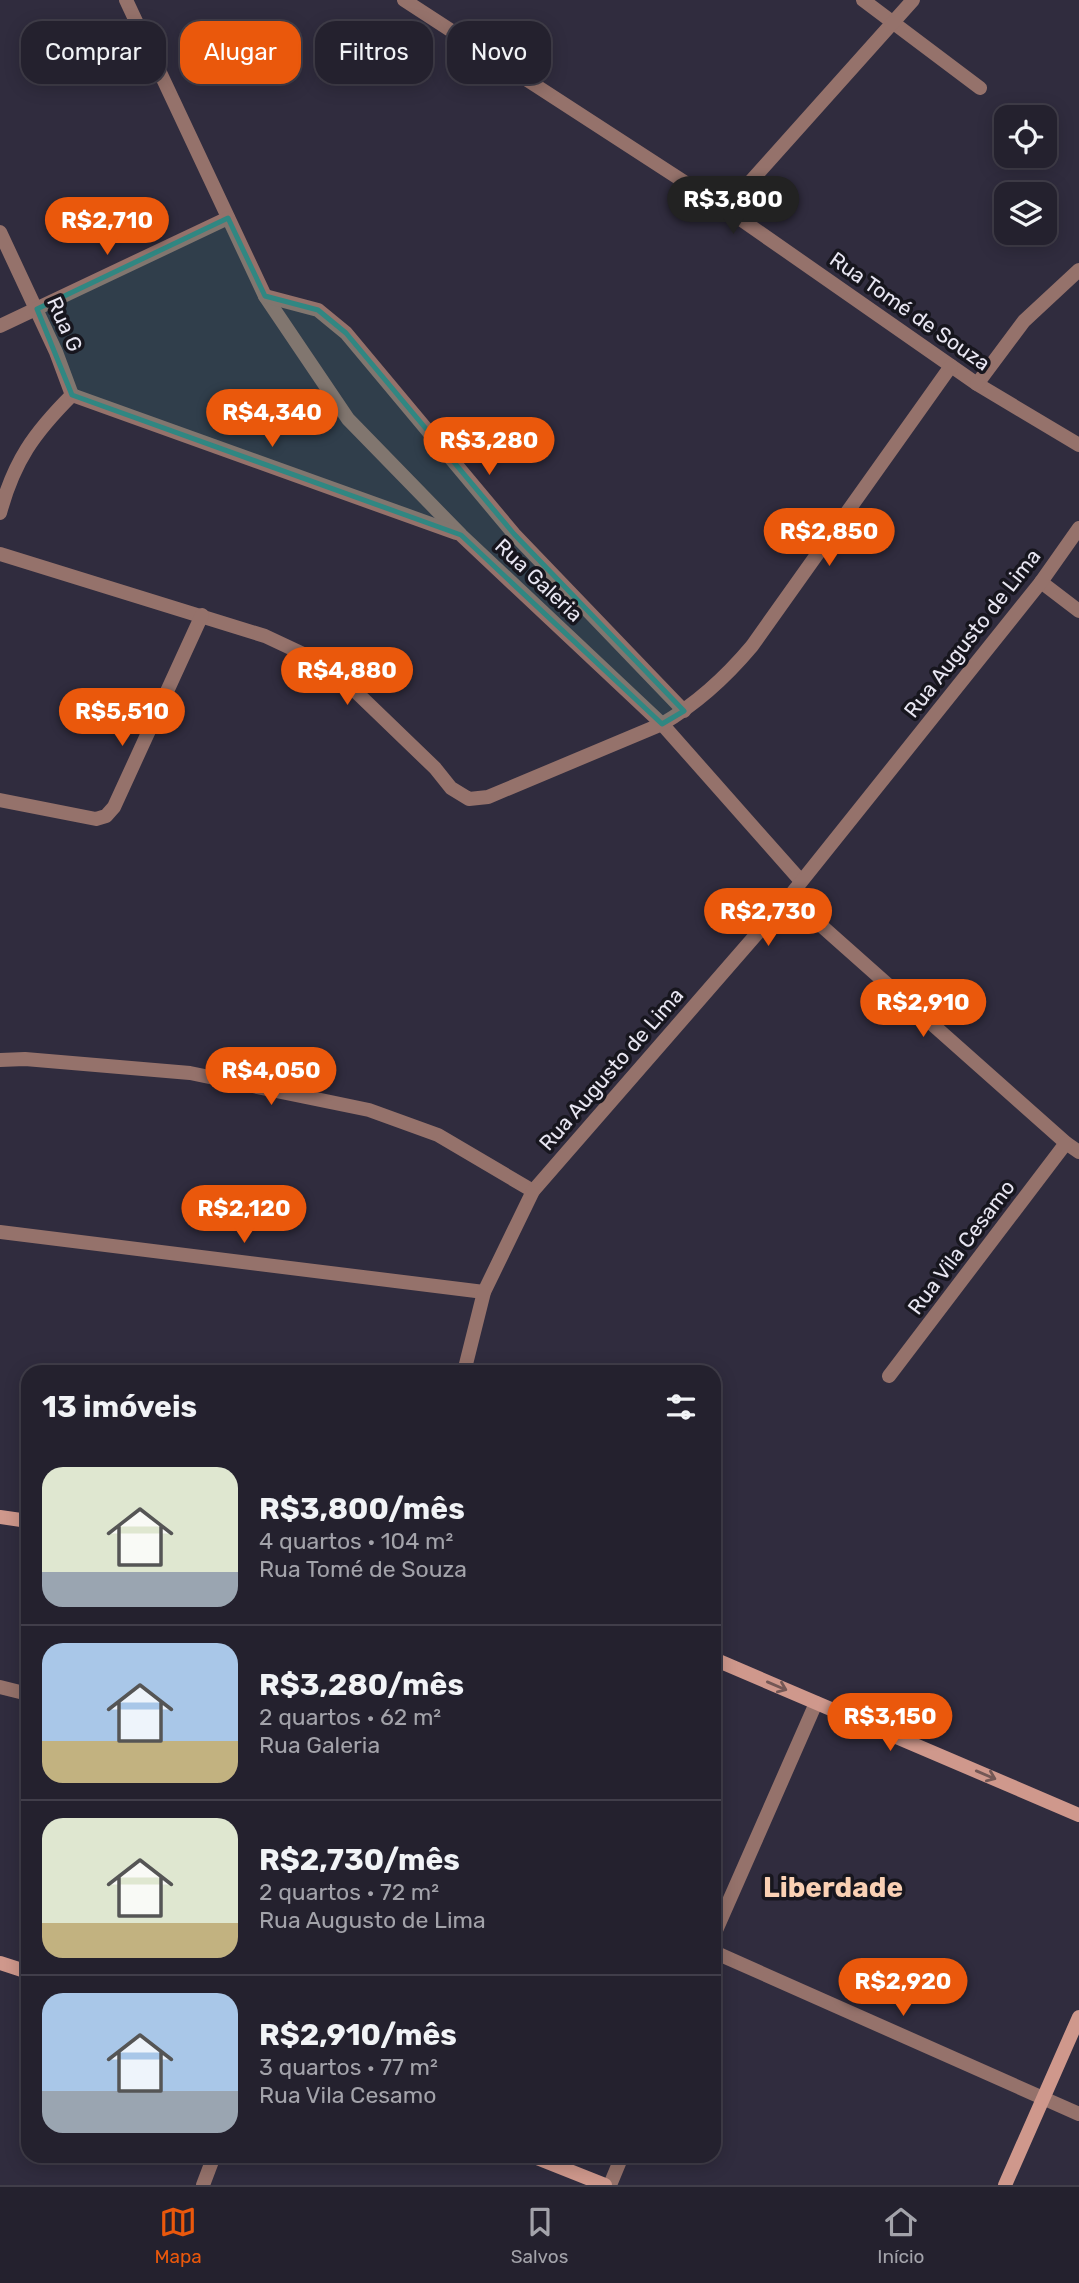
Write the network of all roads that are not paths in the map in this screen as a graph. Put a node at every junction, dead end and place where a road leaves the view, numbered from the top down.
1 (125, 0) edge
2 (404, 0) edge
3 (863, 0) edge
4 (913, 0) edge
5 (892, 23) junction
6 (980, 88) dead end
7 (726, 209) junction
8 (228, 218) junction
9 (0, 232) edge
10 (1079, 270) edge
11 (265, 296) junction
12 (37, 309) junction
13 (0, 326) edge
14 (951, 366) junction
15 (977, 384) junction
16 (72, 396) junction
17 (1079, 445) edge
18 (0, 513) edge
19 (1079, 528) edge
20 (461, 535) junction
21 (0, 554) edge
22 (1041, 582) junction
23 (1079, 611) edge
24 (202, 615) junction
25 (684, 711) junction
26 (662, 724) junction
27 (0, 800) edge
28 (801, 881) junction
29 (789, 897) junction
30 (0, 1059) edge
31 (1066, 1143) junction
32 (1079, 1152) edge
33 (533, 1191) junction
34 (0, 1232) edge
35 (484, 1292) junction
36 (466, 1365) edge
37 (889, 1376) dead end
38 (0, 1517) edge
39 (21, 1520) edge
40 (721, 1663) edge
41 (0, 1687) edge
42 (21, 1692) edge
43 (816, 1703) junction
44 (1079, 1815) edge
45 (721, 1919) edge
46 (721, 1955) edge
47 (0, 1963) edge
48 (21, 1970) edge
49 (1079, 2017) edge
50 (1042, 2099) junction
51 (1079, 2114) edge
52 (211, 2163) edge
53 (550, 2163) edge
54 (619, 2163) edge
55 (203, 2185) edge
56 (608, 2185) edge
57 (1005, 2185) edge

1 - 8 street, Rua Galeria
2 - 7 street, Rua Tomé de Souza
3 - 5 street
4 - 5 street
5 - 6 street
5 - 7 street
7 - 14 street, Rua Tomé de Souza
8 - 11 street, Rua Galeria
8 - 12 street
9 - 12 street, Rua G
10 - 15 street
11 - 20 street, Rua Galeria
11 - 25 street, Rua Galeria
12 - 13 street
12 - 16 street, Rua G
14 - 15 street, Rua Tomé de Souza
14 - 25 street
15 - 17 street, Rua Tomé de Souza
16 - 18 street
16 - 20 street
19 - 22 street, Rua Augusto de Lima
20 - 26 street, Rua Galeria
21 - 24 street
22 - 23 street
22 - 28 street, Rua Augusto de Lima
24 - 26 street
24 - 27 street
25 - 26 street
26 - 28 street, Rua Galeria
28 - 29 street, Rua Augusto de Lima
29 - 31 street
29 - 33 street, Rua Augusto de Lima
30 - 33 street
31 - 32 street
31 - 37 street, Rua Vila Cesamo
33 - 35 street, Rua Augusto de Lima
34 - 35 street
35 - 36 street, Rua Augusto de Lima
38 - 39 street
40 -> 43 street
41 - 42 street
43 -> 44 street
43 - 45 street
46 - 50 street
47 - 48 street
49 - 50 street
50 - 51 street
50 - 57 street
52 - 55 street
53 - 56 street
54 - 56 street

